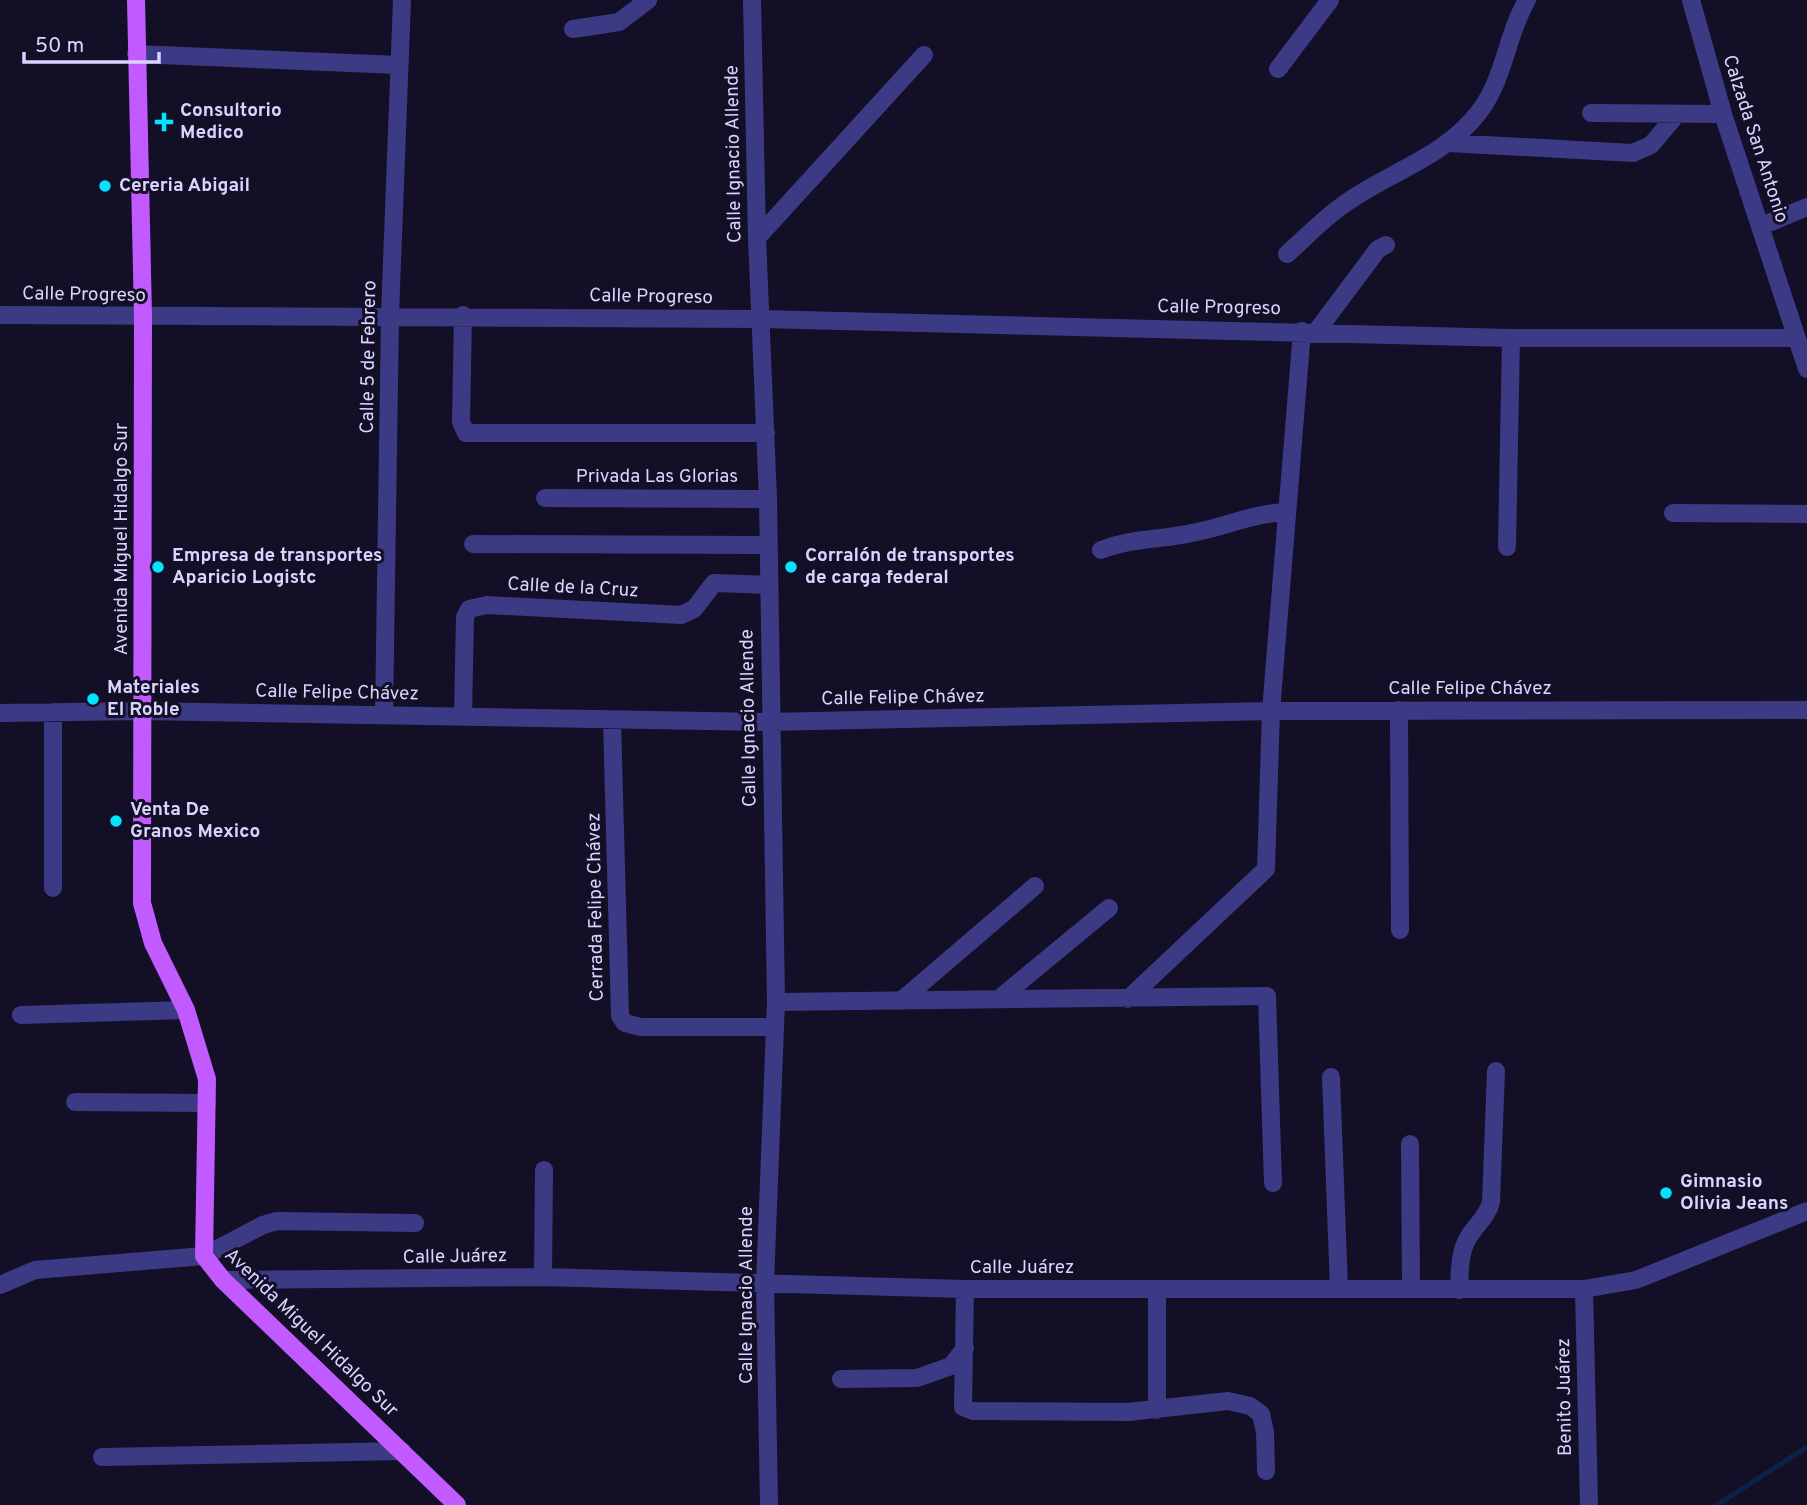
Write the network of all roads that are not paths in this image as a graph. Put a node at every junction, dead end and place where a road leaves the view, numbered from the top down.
1 (136, 0) edge
2 (402, 0) edge
3 (649, 0) edge
4 (752, 0) edge
5 (1330, 0) edge
6 (1527, 0) edge
7 (1691, 0) edge
8 (573, 29) dead end
9 (136, 54) junction
10 (924, 55) dead end
11 (398, 65) junction
12 (1278, 68) dead end
13 (1591, 113) dead end
14 (1677, 114) junction
15 (1723, 114) junction
16 (1449, 143) junction
17 (1807, 207) edge
18 (1761, 226) junction
19 (757, 238) junction
20 (1386, 245) dead end
21 (1287, 254) dead end
22 (0, 315) edge
23 (390, 315) junction
24 (143, 316) junction
25 (463, 316) junction
26 (761, 319) junction
27 (1309, 331) junction
28 (1511, 338) junction
29 (1796, 338) junction
30 (1807, 369) edge
31 (766, 433) junction
32 (545, 498) dead end
33 (768, 499) junction
34 (1287, 512) junction
35 (1672, 513) dead end
36 (1807, 514) edge
37 (473, 544) dead end
38 (768, 545) junction
39 (1507, 547) dead end
40 (1101, 550) dead end
41 (768, 585) junction
42 (1399, 710) junction
43 (1807, 710) edge
44 (142, 711) junction
45 (1271, 711) junction
46 (53, 712) junction
47 (0, 713) edge
48 (384, 715) junction
49 (463, 716) junction
50 (612, 720) junction
51 (769, 722) junction
52 (1035, 886) dead end
53 (53, 888) dead end
54 (1109, 908) dead end
55 (1400, 930) dead end
56 (1000, 998) junction
57 (1128, 999) junction
58 (902, 1000) junction
59 (776, 1002) junction
60 (186, 1010) junction
61 (21, 1015) dead end
62 (775, 1027) junction
63 (1496, 1071) dead end
64 (1331, 1077) dead end
65 (75, 1102) dead end
66 (207, 1103) junction
67 (1410, 1144) dead end
68 (544, 1170) dead end
69 (1273, 1183) dead end
70 (1807, 1211) edge
71 (415, 1223) dead end
72 (204, 1256) junction
73 (543, 1277) junction
74 (223, 1280) junction
75 (765, 1283) junction
76 (0, 1285) edge
77 (965, 1289) junction
78 (1157, 1289) junction
79 (1339, 1289) junction
80 (1410, 1289) junction
81 (1584, 1289) junction
82 (1459, 1290) junction
83 (964, 1348) junction
84 (841, 1379) dead end
85 (1157, 1410) junction
86 (402, 1451) junction
87 (102, 1457) dead end
88 (1266, 1471) dead end
89 (457, 1505) edge
90 (769, 1505) edge
91 (1589, 1505) edge

1 - 9 main road, Avenida Miguel Hidalgo Sur
2 - 11 street, Calle 5 de Febrero
3 - 8 street
4 - 19 street, Calle Ignacio Allende
5 - 12 street
6 - 16 street
7 - 15 street, Calzada San Antonio
9 - 11 street
9 - 24 main road, Avenida Miguel Hidalgo Sur
10 - 19 street
11 - 23 street, Calle 5 de Febrero
13 - 14 street
14 - 15 street
14 - 16 street
15 - 18 street, Calzada San Antonio
16 - 21 street
17 - 18 street
18 - 29 street, Calzada San Antonio
19 - 26 street, Calle Ignacio Allende
20 - 27 street
22 - 24 street, Calle Progreso
23 - 24 street, Calle Progreso
23 - 25 street, Calle Progreso
23 - 48 street, Calle 5 de Febrero
24 - 44 main road, Avenida Miguel Hidalgo Sur
25 - 26 street, Calle Progreso
25 - 31 street
26 - 27 street, Calle Progreso
26 - 31 street, Calle Ignacio Allende
27 - 28 street, Calle Progreso
27 - 34 street, Calle Progreso
28 - 29 street, Calle Progreso
28 - 39 street
29 - 30 street, Calzada San Antonio
31 - 33 street, Calle Ignacio Allende
32 - 33 street, Privada Las Glorias
33 - 38 street, Calle Ignacio Allende
34 - 40 street
34 - 45 street, Calle Progreso
35 - 36 street
37 - 38 street
38 - 41 street, Calle Ignacio Allende
41 - 49 street, Calle de la Cruz
41 - 51 street, Calle Ignacio Allende
42 - 43 street, Calle Felipe Chávez
42 - 45 street, Calle Felipe Chávez
42 - 55 street
44 - 46 street, Calle Felipe Chávez
44 - 48 street, Calle Felipe Chávez
44 - 60 main road, Avenida Miguel Hidalgo Sur
45 - 51 street, Calle Felipe Chávez
45 - 57 street, Calle Progreso
46 - 47 street, Calle Felipe Chávez
46 - 53 street
48 - 49 street, Calle Felipe Chávez
49 - 50 street, Calle Felipe Chávez
50 - 51 street, Calle Felipe Chávez
50 - 62 street, Cerrada Felipe Chávez
51 - 59 street, Calle Ignacio Allende
52 - 58 street
54 - 56 street
56 - 57 street
56 - 58 street
57 - 69 street
58 - 59 street
59 - 62 street, Calle Ignacio Allende
60 - 61 street
60 - 66 main road, Avenida Miguel Hidalgo Sur
62 - 75 street, Calle Ignacio Allende
63 - 82 street
64 - 79 street
65 - 66 street
66 - 72 main road, Avenida Miguel Hidalgo Sur
67 - 80 street
68 - 73 street
70 - 81 street, Calle Juárez
71 - 72 street
72 - 74 main road, Avenida Miguel Hidalgo Sur
72 - 76 street
73 - 74 street, Calle Juárez
73 - 75 street, Calle Juárez
74 - 86 main road, Avenida Miguel Hidalgo Sur
75 - 77 street, Calle Juárez
75 - 90 street, Calle Ignacio Allende
77 - 78 street, Calle Juárez
77 - 83 street
78 - 79 street, Calle Juárez
78 - 85 street
79 - 80 street, Calle Juárez
80 - 82 street, Calle Juárez
81 - 82 street, Calle Juárez
81 - 91 street, Benito Juárez
83 - 84 street
83 - 85 street
85 - 88 street
86 - 87 street
86 - 89 main road, Avenida Miguel Hidalgo Sur

